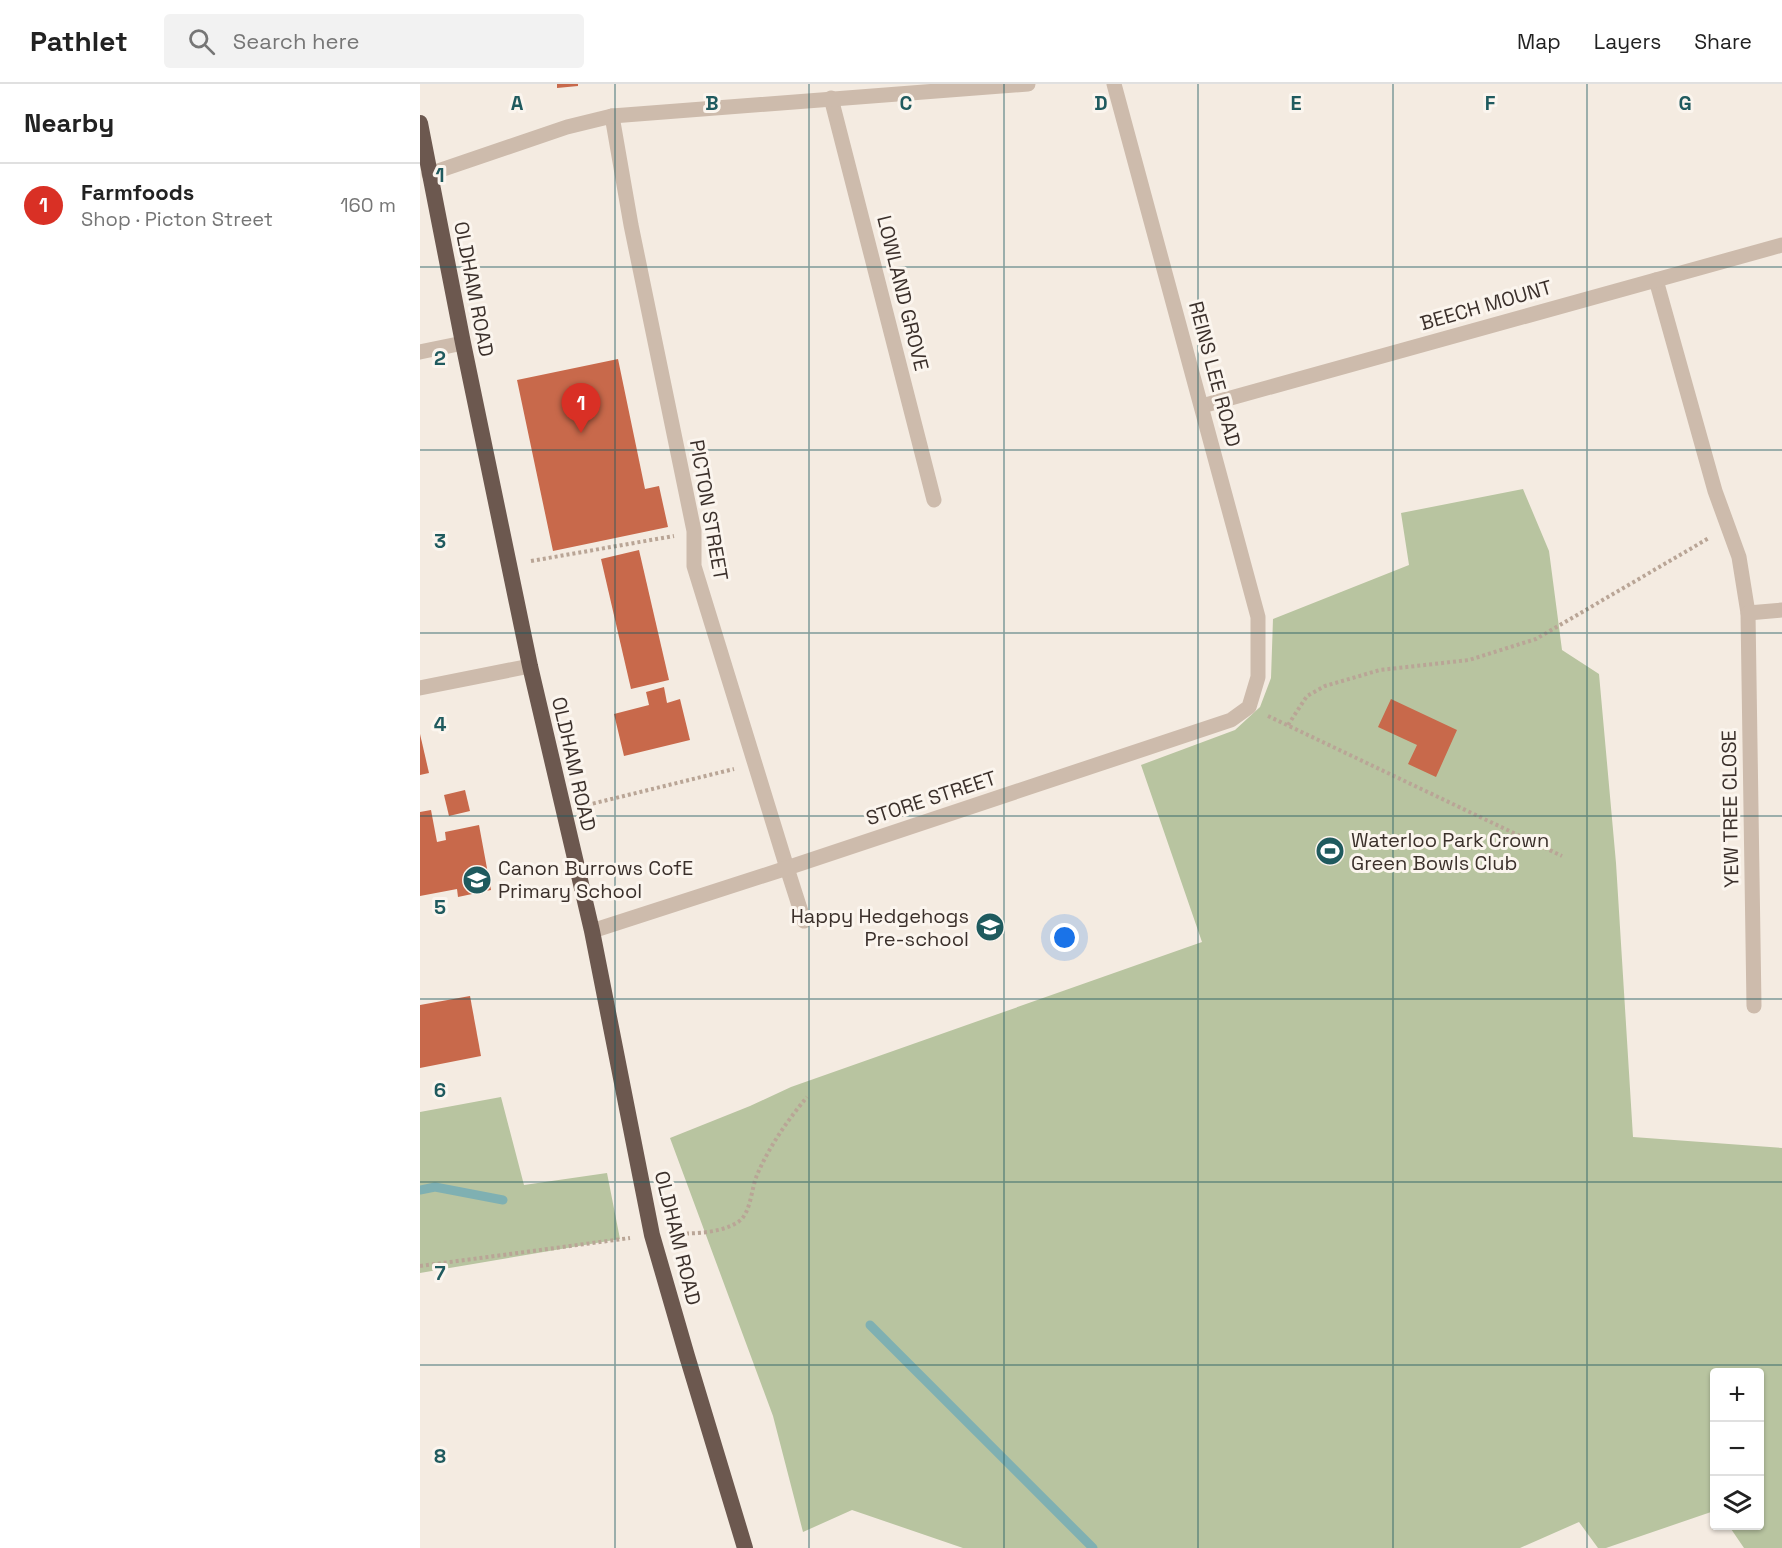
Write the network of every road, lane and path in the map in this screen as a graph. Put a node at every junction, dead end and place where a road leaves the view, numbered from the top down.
1 (1028, 84) edge
2 (1114, 84) edge
3 (831, 98) junction
4 (612, 116) junction
5 (420, 128) edge
6 (429, 174) junction
7 (1782, 245) edge
8 (1656, 280) junction
9 (463, 343) junction
10 (420, 352) edge
11 (1202, 406) junction
12 (934, 500) dead end
13 (1729, 525) junction
14 (694, 531) junction
15 (509, 566) junction
16 (1782, 610) edge
17 (1748, 613) junction
18 (530, 666) junction
19 (420, 688) edge
20 (1249, 707) junction
21 (1288, 725) junction
22 (755, 764) junction
23 (564, 811) junction
24 (1562, 856) dead end
25 (787, 868) junction
26 (804, 921) dead end
27 (592, 931) junction
28 (1754, 1006) dead end
29 (807, 1097) dead end
30 (652, 1235) junction
31 (420, 1266) edge
32 (745, 1548) edge

1 - 3 street
2 - 11 street, REINS LEE ROAD
3 - 4 street
3 - 12 street, LOWLAND GROVE
4 - 6 street
4 - 14 street, PICTON STREET
5 - 6 highway, OLDHAM ROAD
6 - 9 highway, OLDHAM ROAD
7 - 8 street, BEECH MOUNT
8 - 11 street, BEECH MOUNT
8 - 13 street, YEW TREE CLOSE
9 - 10 street
9 - 15 highway, OLDHAM ROAD
11 - 20 street, REINS LEE ROAD
13 - 17 street, YEW TREE CLOSE
13 - 21 path
14 - 15 path
14 - 22 street, PICTON STREET
15 - 18 highway, OLDHAM ROAD
16 - 17 street
17 - 28 street, YEW TREE CLOSE
18 - 19 street
18 - 23 highway, OLDHAM ROAD
20 - 21 path
20 - 25 street, STORE STREET
21 - 24 path
22 - 23 path
22 - 25 street, PICTON STREET
23 - 27 highway, OLDHAM ROAD
25 - 26 street, PICTON STREET
25 - 27 street, STORE STREET
27 - 30 highway, OLDHAM ROAD
29 - 30 path
30 - 31 path
30 - 32 highway, OLDHAM ROAD

